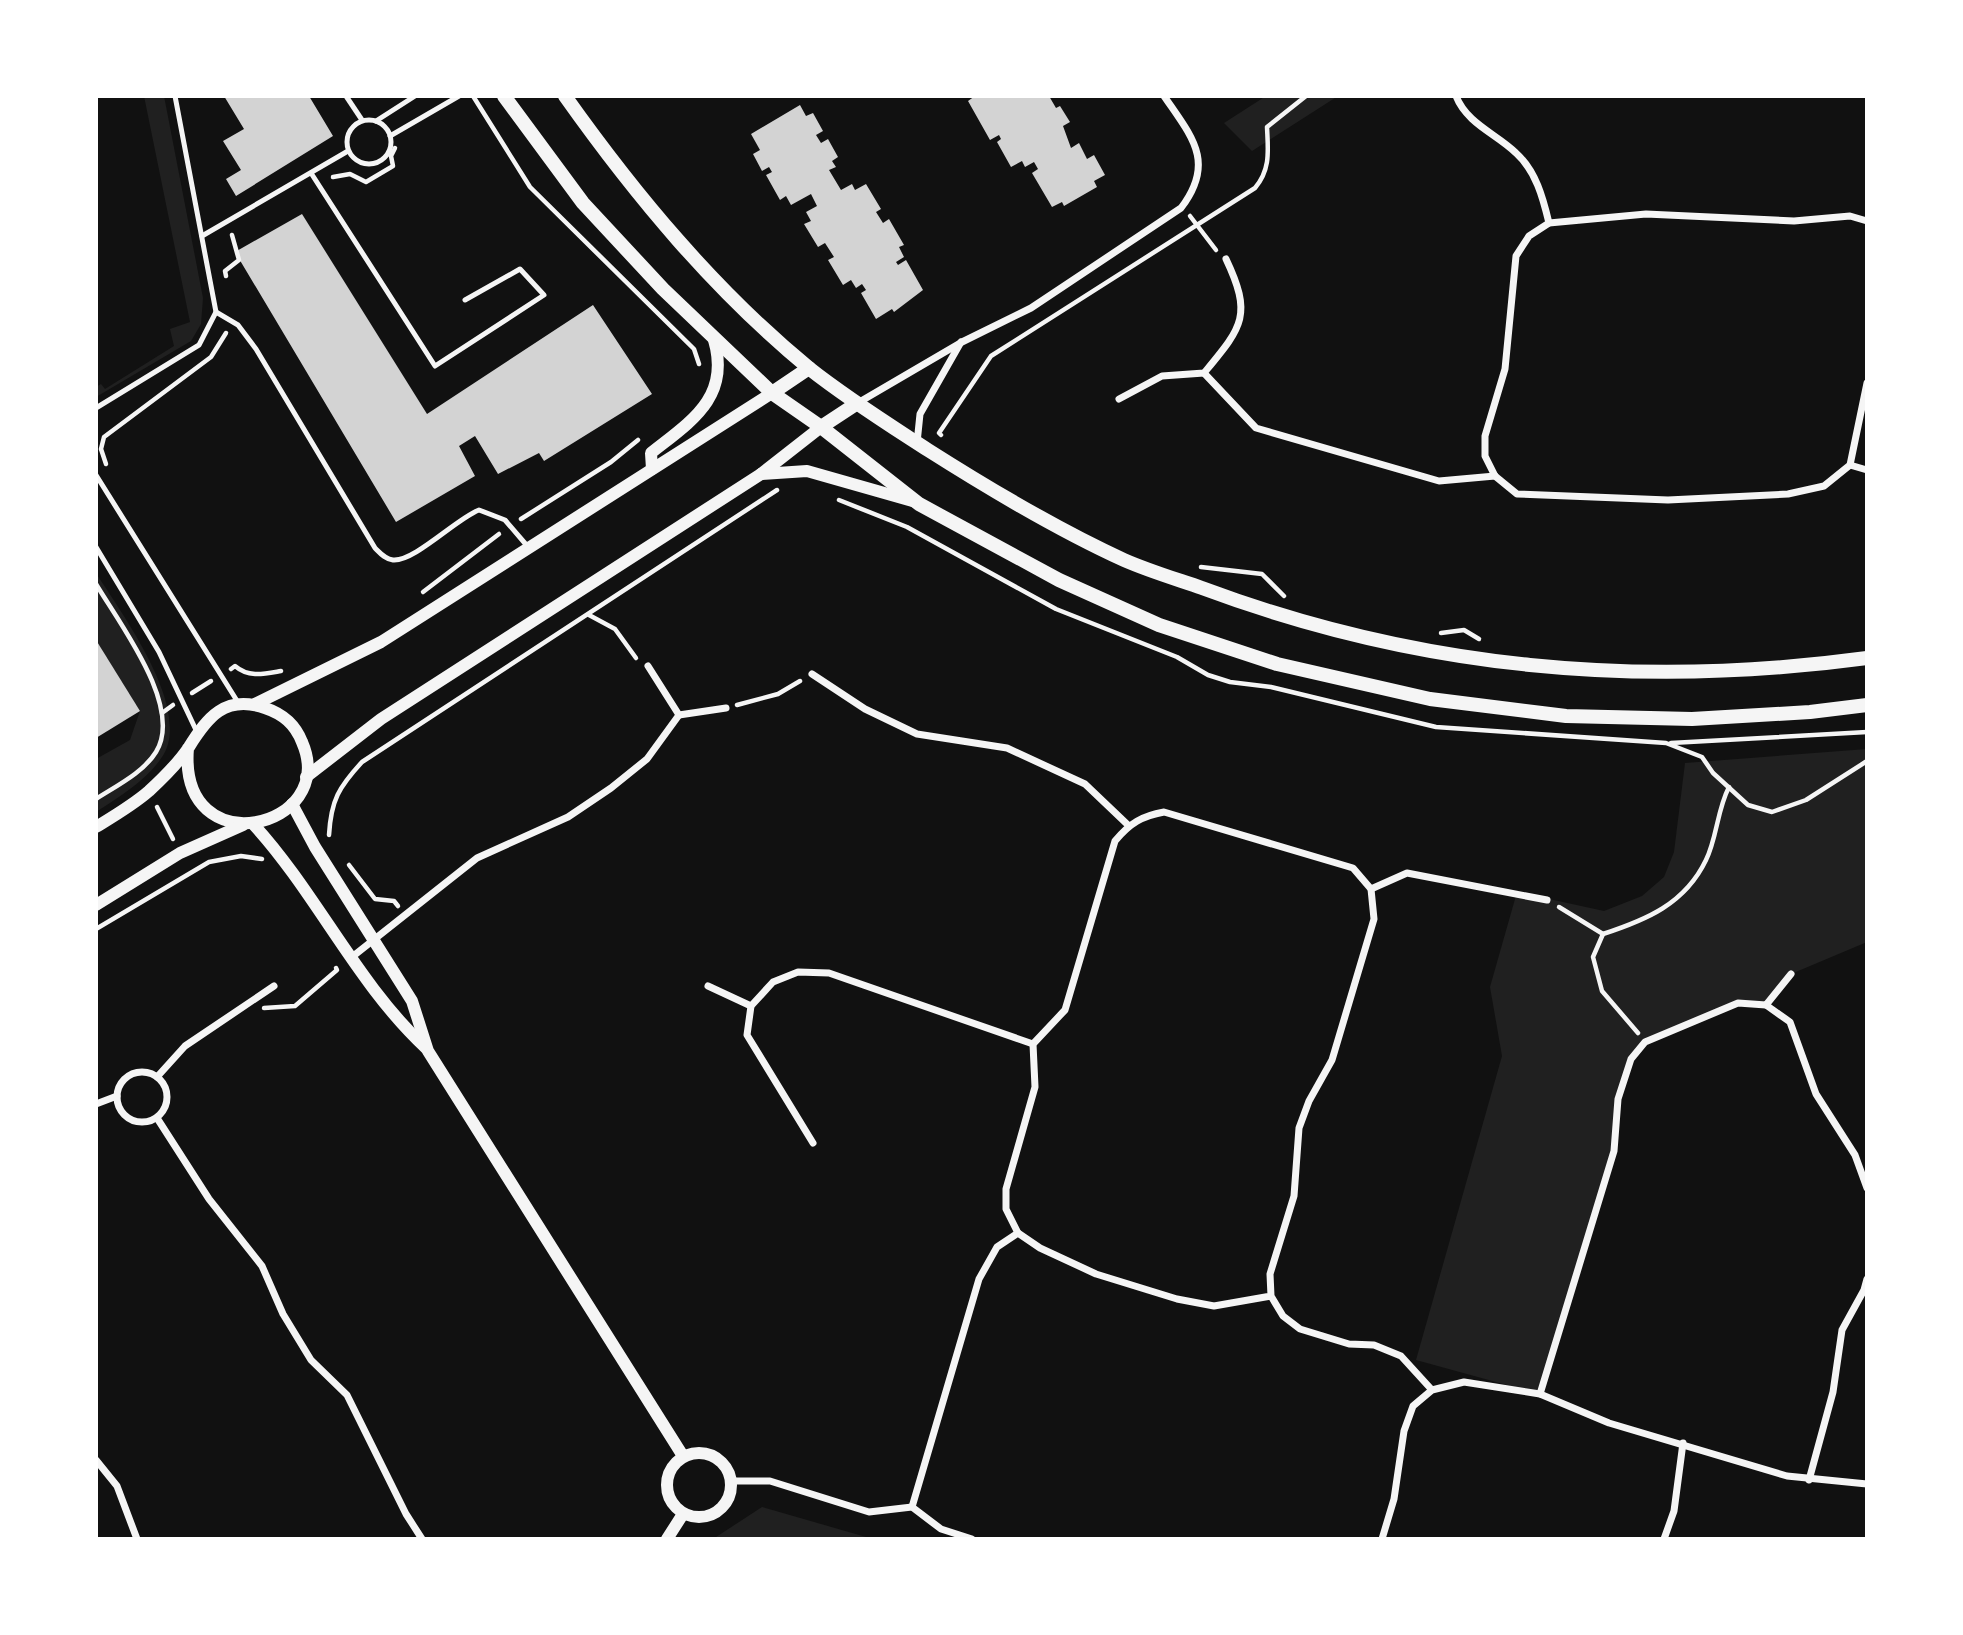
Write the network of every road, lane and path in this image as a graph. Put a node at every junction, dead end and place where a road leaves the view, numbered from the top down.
1 (175, 96) edge
2 (346, 96) edge
3 (415, 96) edge
4 (459, 96) edge
5 (504, 96) edge
6 (565, 96) edge
7 (1164, 96) edge
8 (1306, 96) edge
9 (1457, 96) edge
10 (473, 97) edge
11 (462, 103) dead end
12 (362, 120) junction
13 (376, 121) junction
14 (390, 136) junction
15 (402, 139) dead end
16 (348, 151) junction
17 (311, 173) junction
18 (328, 178) dead end
19 (1181, 208) junction
20 (1867, 221) edge
21 (1549, 223) junction
22 (1199, 224) junction
23 (240, 230) dead end
24 (202, 236) junction
25 (1226, 259) joint
26 (226, 283) dead end
27 (465, 300) dead end
28 (216, 312) junction
29 (228, 320) dead end
30 (714, 340) junction
31 (962, 342) junction
32 (701, 368) dead end
33 (809, 368) junction
34 (1204, 373) junction
35 (1867, 383) edge
36 (772, 393) junction
37 (1119, 399) dead end
38 (856, 404) junction
39 (96, 408) edge
40 (821, 427) junction
41 (640, 439) dead end
42 (945, 441) dead end
43 (917, 443) junction
44 (1850, 465) junction
45 (652, 469) junction
46 (1867, 470) edge
47 (96, 474) edge
48 (761, 474) junction
49 (1495, 476) junction
50 (787, 490) dead end
51 (832, 498) dead end
52 (919, 503) junction
53 (511, 525) junction
54 (96, 547) edge
55 (529, 548) junction
56 (1191, 567) dead end
57 (96, 584) edge
58 (417, 597) dead end
59 (1287, 598) dead end
60 (589, 615) junction
61 (1438, 634) dead end
62 (1481, 640) dead end
63 (1867, 658) edge
64 (648, 666) joint
65 (288, 668) dead end
66 (812, 674) joint
67 (220, 675) junction
68 (181, 699) junction
69 (239, 704) junction
70 (255, 704) junction
71 (1867, 705) edge
72 (726, 708) joint
73 (162, 713) junction
74 (679, 715) junction
75 (197, 730) junction
76 (1867, 732) edge
77 (1666, 743) junction
78 (188, 748) junction
79 (1867, 761) edge
80 (136, 773) junction
81 (306, 777) junction
82 (1729, 788) junction
83 (149, 791) junction
84 (96, 799) edge
85 (292, 804) junction
86 (248, 825) junction
87 (1128, 825) junction
88 (96, 827) edge
89 (315, 847) junction
90 (180, 853) junction
91 (344, 858) dead end
92 (288, 862) junction
93 (188, 872) junction
94 (1371, 889) junction
95 (1546, 900) joint
96 (96, 905) edge
97 (405, 915) junction
98 (96, 929) edge
99 (1603, 934) junction
100 (374, 940) junction
101 (352, 957) junction
102 (330, 959) dead end
103 (1791, 974) dead end
104 (274, 986) dead end
105 (708, 986) dead end
106 (252, 1000) junction
107 (1766, 1005) junction
108 (751, 1006) junction
109 (1645, 1042) junction
110 (1033, 1044) junction
111 (428, 1051) junction
112 (157, 1077) junction
113 (117, 1096) junction
114 (96, 1104) edge
115 (157, 1118) junction
116 (813, 1143) dead end
117 (1867, 1188) edge
118 (1018, 1233) junction
119 (1867, 1279) edge
120 (1270, 1296) junction
121 (1432, 1390) junction
122 (1540, 1394) junction
123 (1683, 1443) junction
124 (683, 1456) junction
125 (96, 1460) edge
126 (1809, 1480) junction
127 (733, 1481) junction
128 (1867, 1484) edge
129 (912, 1507) junction
130 (683, 1514) junction
131 (137, 1539) edge
132 (422, 1539) edge
133 (667, 1539) edge
134 (972, 1539) edge
135 (1382, 1539) edge
136 (1664, 1539) edge

1 - 24 lane
2 - 12 lane
3 - 13 lane
4 - 14 lane
5 - 30 main road
6 - 33 main road
7 - 19 street
8 - 22 path
9 - 21 street
10 - 11 path
10 - 32 path
12 - 13 lane
12 - 16 lane
13 - 14 lane
14 - 16 lane
15 - 18 path
16 - 17 lane
17 - 24 lane
17 - 27 lane
19 - 22 path
19 - 31 street
20 - 21 street
21 - 49 street
22 - 25 path
22 - 42 path
23 - 26 path
24 - 28 lane
25 - 34 street
28 - 39 lane
28 - 53 lane
29 - 47 path
30 - 36 main road
30 - 45 street
31 - 38 street
31 - 43 street
33 - 36 main road
33 - 38 main road
34 - 37 street
34 - 49 street
35 - 44 street
36 - 40 main road
36 - 45 street
38 - 40 main road
38 - 43 main road
40 - 48 street
40 - 52 main road
41 - 53 path
43 - 63 main road
44 - 46 street
44 - 49 street
45 - 55 street
47 - 67 lane
48 - 52 street
48 - 81 street
50 - 60 path
51 - 77 path
52 - 71 main road
53 - 55 lane
53 - 58 path
54 - 68 lane
55 - 70 street
56 - 59 path
57 - 73 path
60 - 64 path
60 - 89 path
61 - 62 path
64 - 74 street
65 - 67 path
66 - 72 path
66 - 87 street
67 - 68 path
67 - 69 lane
68 - 73 path
68 - 75 lane
69 - 70 street
69 - 75 street
70 - 81 street
72 - 74 street
73 - 80 path
74 - 97 street
75 - 78 street
76 - 77 path
77 - 82 path
78 - 83 street
78 - 86 street
79 - 82 path
80 - 83 path
80 - 84 path
81 - 85 street
82 - 99 path
83 - 88 street
83 - 90 path
85 - 86 street
85 - 89 street
86 - 90 street
86 - 92 street
87 - 94 street
87 - 110 street
89 - 100 street
90 - 93 path
90 - 96 street
91 - 97 path
92 - 93 path
92 - 101 street
93 - 98 path
94 - 95 street
94 - 120 street
95 - 99 path
97 - 100 street
99 - 109 path
100 - 101 street
100 - 111 street
101 - 111 street
102 - 106 path
103 - 107 street
104 - 106 street
105 - 108 street
106 - 112 street
107 - 109 street
107 - 117 street
108 - 110 street
108 - 116 street
109 - 122 street
110 - 118 street
111 - 124 street
112 - 113 street
112 - 115 street
113 - 114 street
113 - 115 street
115 - 132 street
118 - 120 street
118 - 129 street
119 - 126 street
120 - 121 street
121 - 122 street
121 - 135 street
122 - 123 street
123 - 126 street
123 - 136 street
124 - 127 street
124 - 130 street
125 - 131 street
126 - 128 street
127 - 129 street
127 - 130 street
129 - 134 street
130 - 133 street

